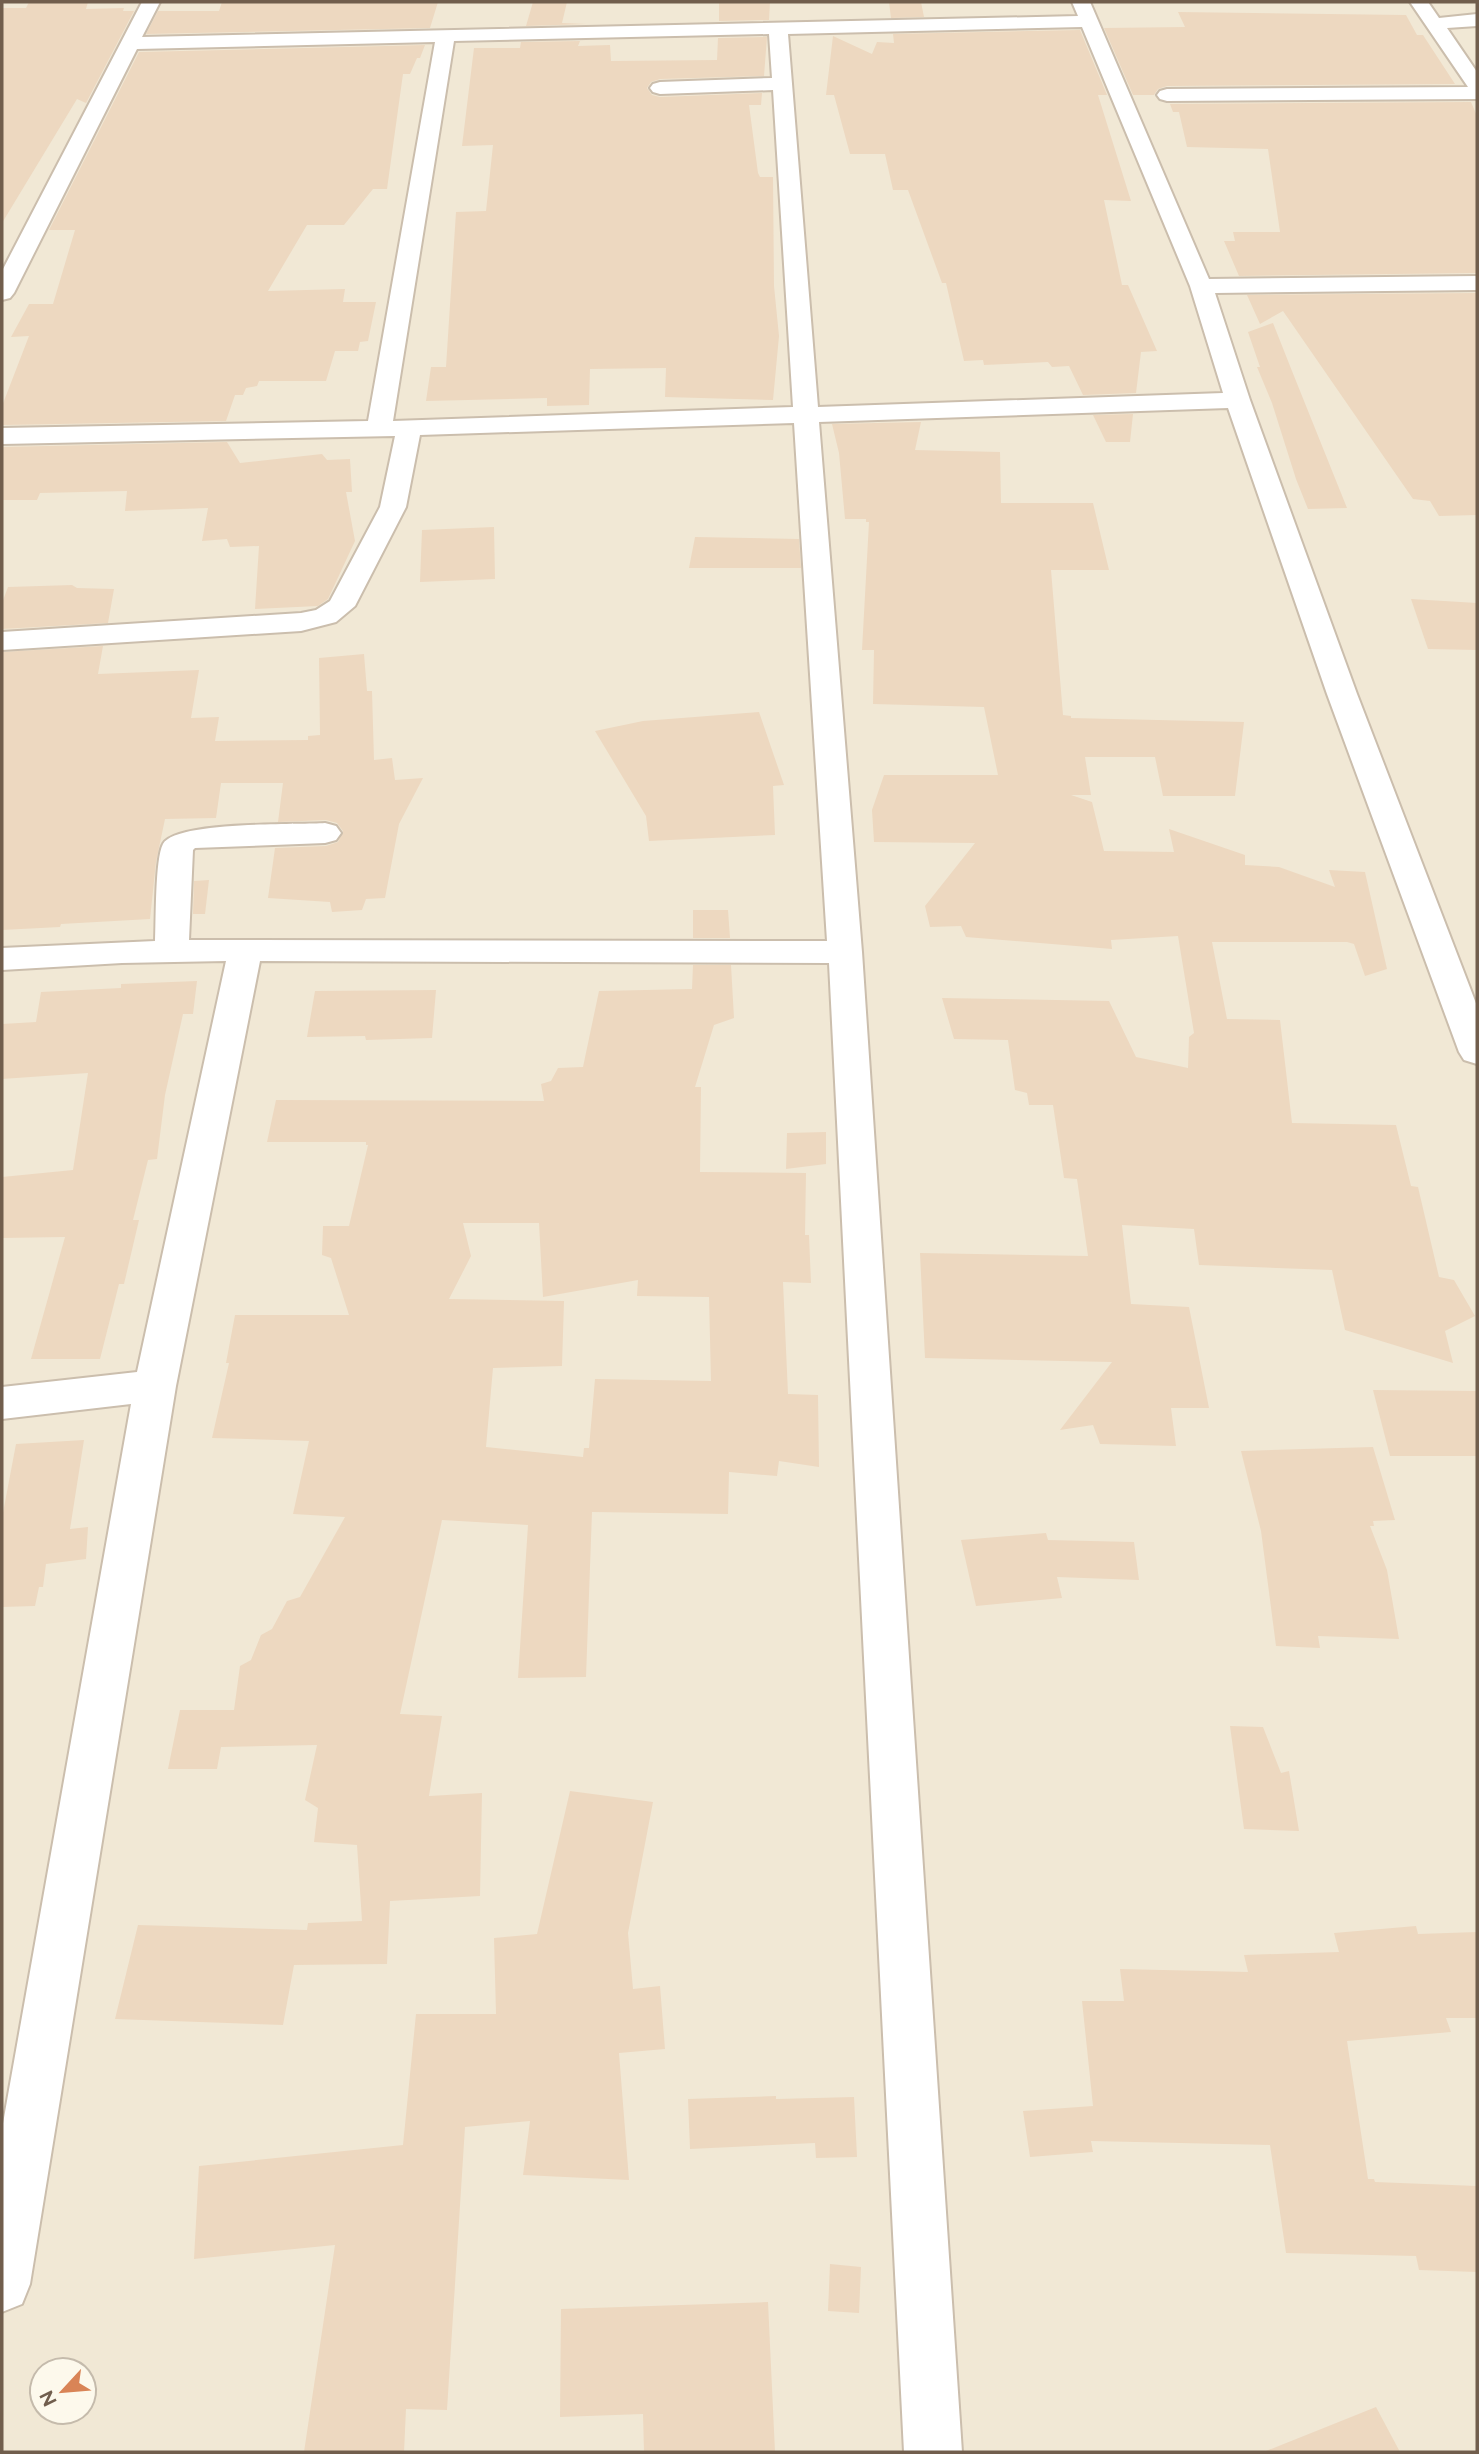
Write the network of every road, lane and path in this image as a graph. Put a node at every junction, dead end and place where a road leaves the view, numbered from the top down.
1 (151, 2) edge
2 (1419, 2) edge
3 (1084, 11) edge
4 (1477, 20) edge
5 (1435, 24) junction
6 (778, 28) junction
7 (445, 36) junction
8 (131, 43) junction
9 (782, 84) junction
10 (1477, 86) edge
11 (660, 88) dead end
12 (1477, 93) edge
13 (1167, 95) dead end
14 (1477, 283) edge
15 (1201, 286) junction
16 (2, 293) edge
17 (1238, 400) junction
18 (805, 414) junction
19 (379, 428) junction
20 (409, 428) junction
21 (2, 436) edge
22 (2, 641) edge
23 (325, 834) dead end
24 (245, 950) junction
25 (171, 951) junction
26 (845, 952) junction
27 (2, 959) edge
28 (1477, 1052) edge
29 (155, 1386) junction
30 (2, 1404) edge
31 (2, 2284) edge
32 (933, 2452) edge

1 - 8 street
2 - 5 street
3 - 6 street
3 - 15 street
4 - 5 street
5 - 10 street
6 - 7 street
6 - 9 street
7 - 8 street
7 - 19 street
8 - 16 street
9 - 11 street
9 - 18 street
12 - 13 street
14 - 15 street
15 - 17 street
17 - 18 street
17 - 28 street
18 - 20 street
18 - 26 street
19 - 20 street
19 - 21 street
20 - 22 street
23 - 25 street
24 - 25 street
24 - 26 street
24 - 29 street
25 - 27 street
26 - 32 street
29 - 30 street
29 - 31 street

